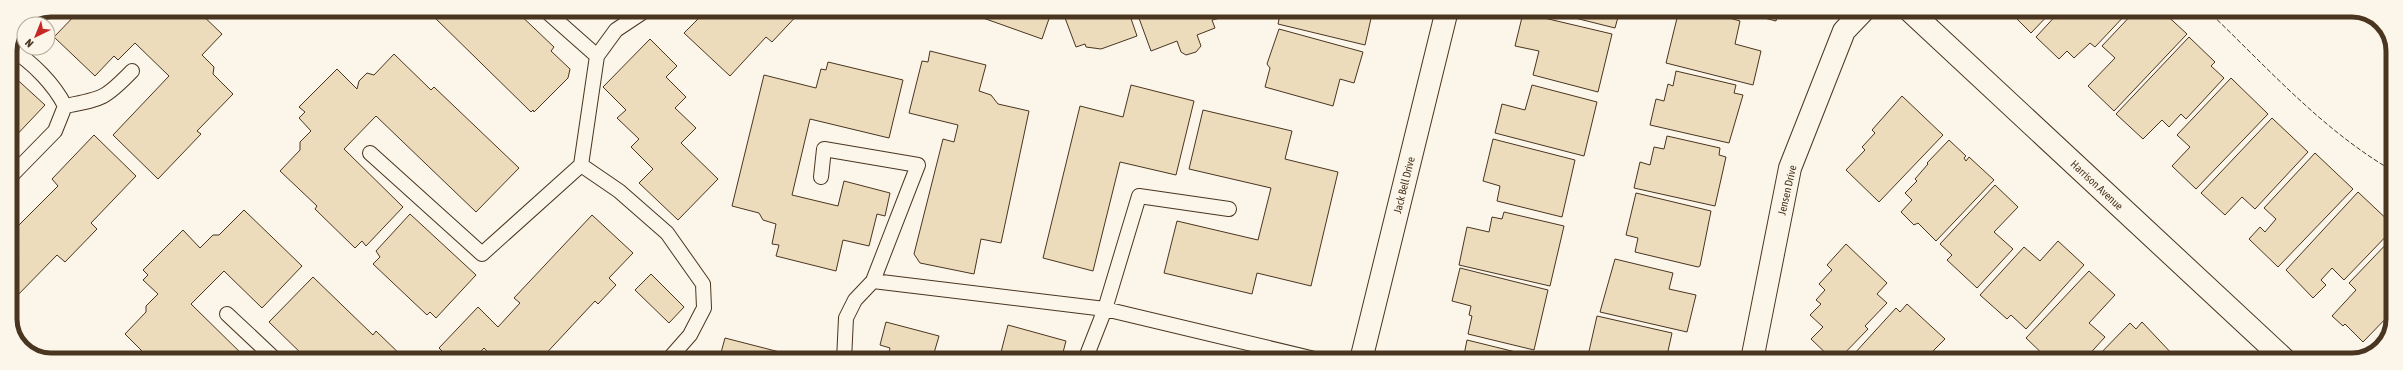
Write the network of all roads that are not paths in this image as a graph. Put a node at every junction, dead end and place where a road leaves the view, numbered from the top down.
1 (553, 17) edge
2 (636, 17) edge
3 (1445, 17) edge
4 (1857, 17) edge
5 (1916, 17) edge
6 (17, 54) edge
7 (597, 56) junction
8 (132, 71) dead end
9 (65, 106) junction
10 (370, 153) dead end
11 (581, 165) junction
12 (17, 170) edge
13 (821, 177) dead end
14 (1229, 209) dead end
15 (873, 281) junction
16 (1105, 309) junction
17 (227, 314) dead end
18 (269, 353) edge
19 (674, 353) edge
20 (844, 353) edge
21 (1088, 353) edge
22 (1290, 353) edge
23 (1363, 353) edge
24 (1753, 353) edge
25 (2277, 353) edge

1 - 7 lane
2 - 7 lane
3 - 23 street, Jack Bell Drive
4 - 24 street, Jensen Drive
5 - 25 street, Harrison Avenue
6 - 9 lane
7 - 11 lane
8 - 9 lane
9 - 12 lane
10 - 11 lane
11 - 19 lane
13 - 15 lane
14 - 16 lane
15 - 16 lane
15 - 20 lane
16 - 21 lane
16 - 22 lane
17 - 18 lane

